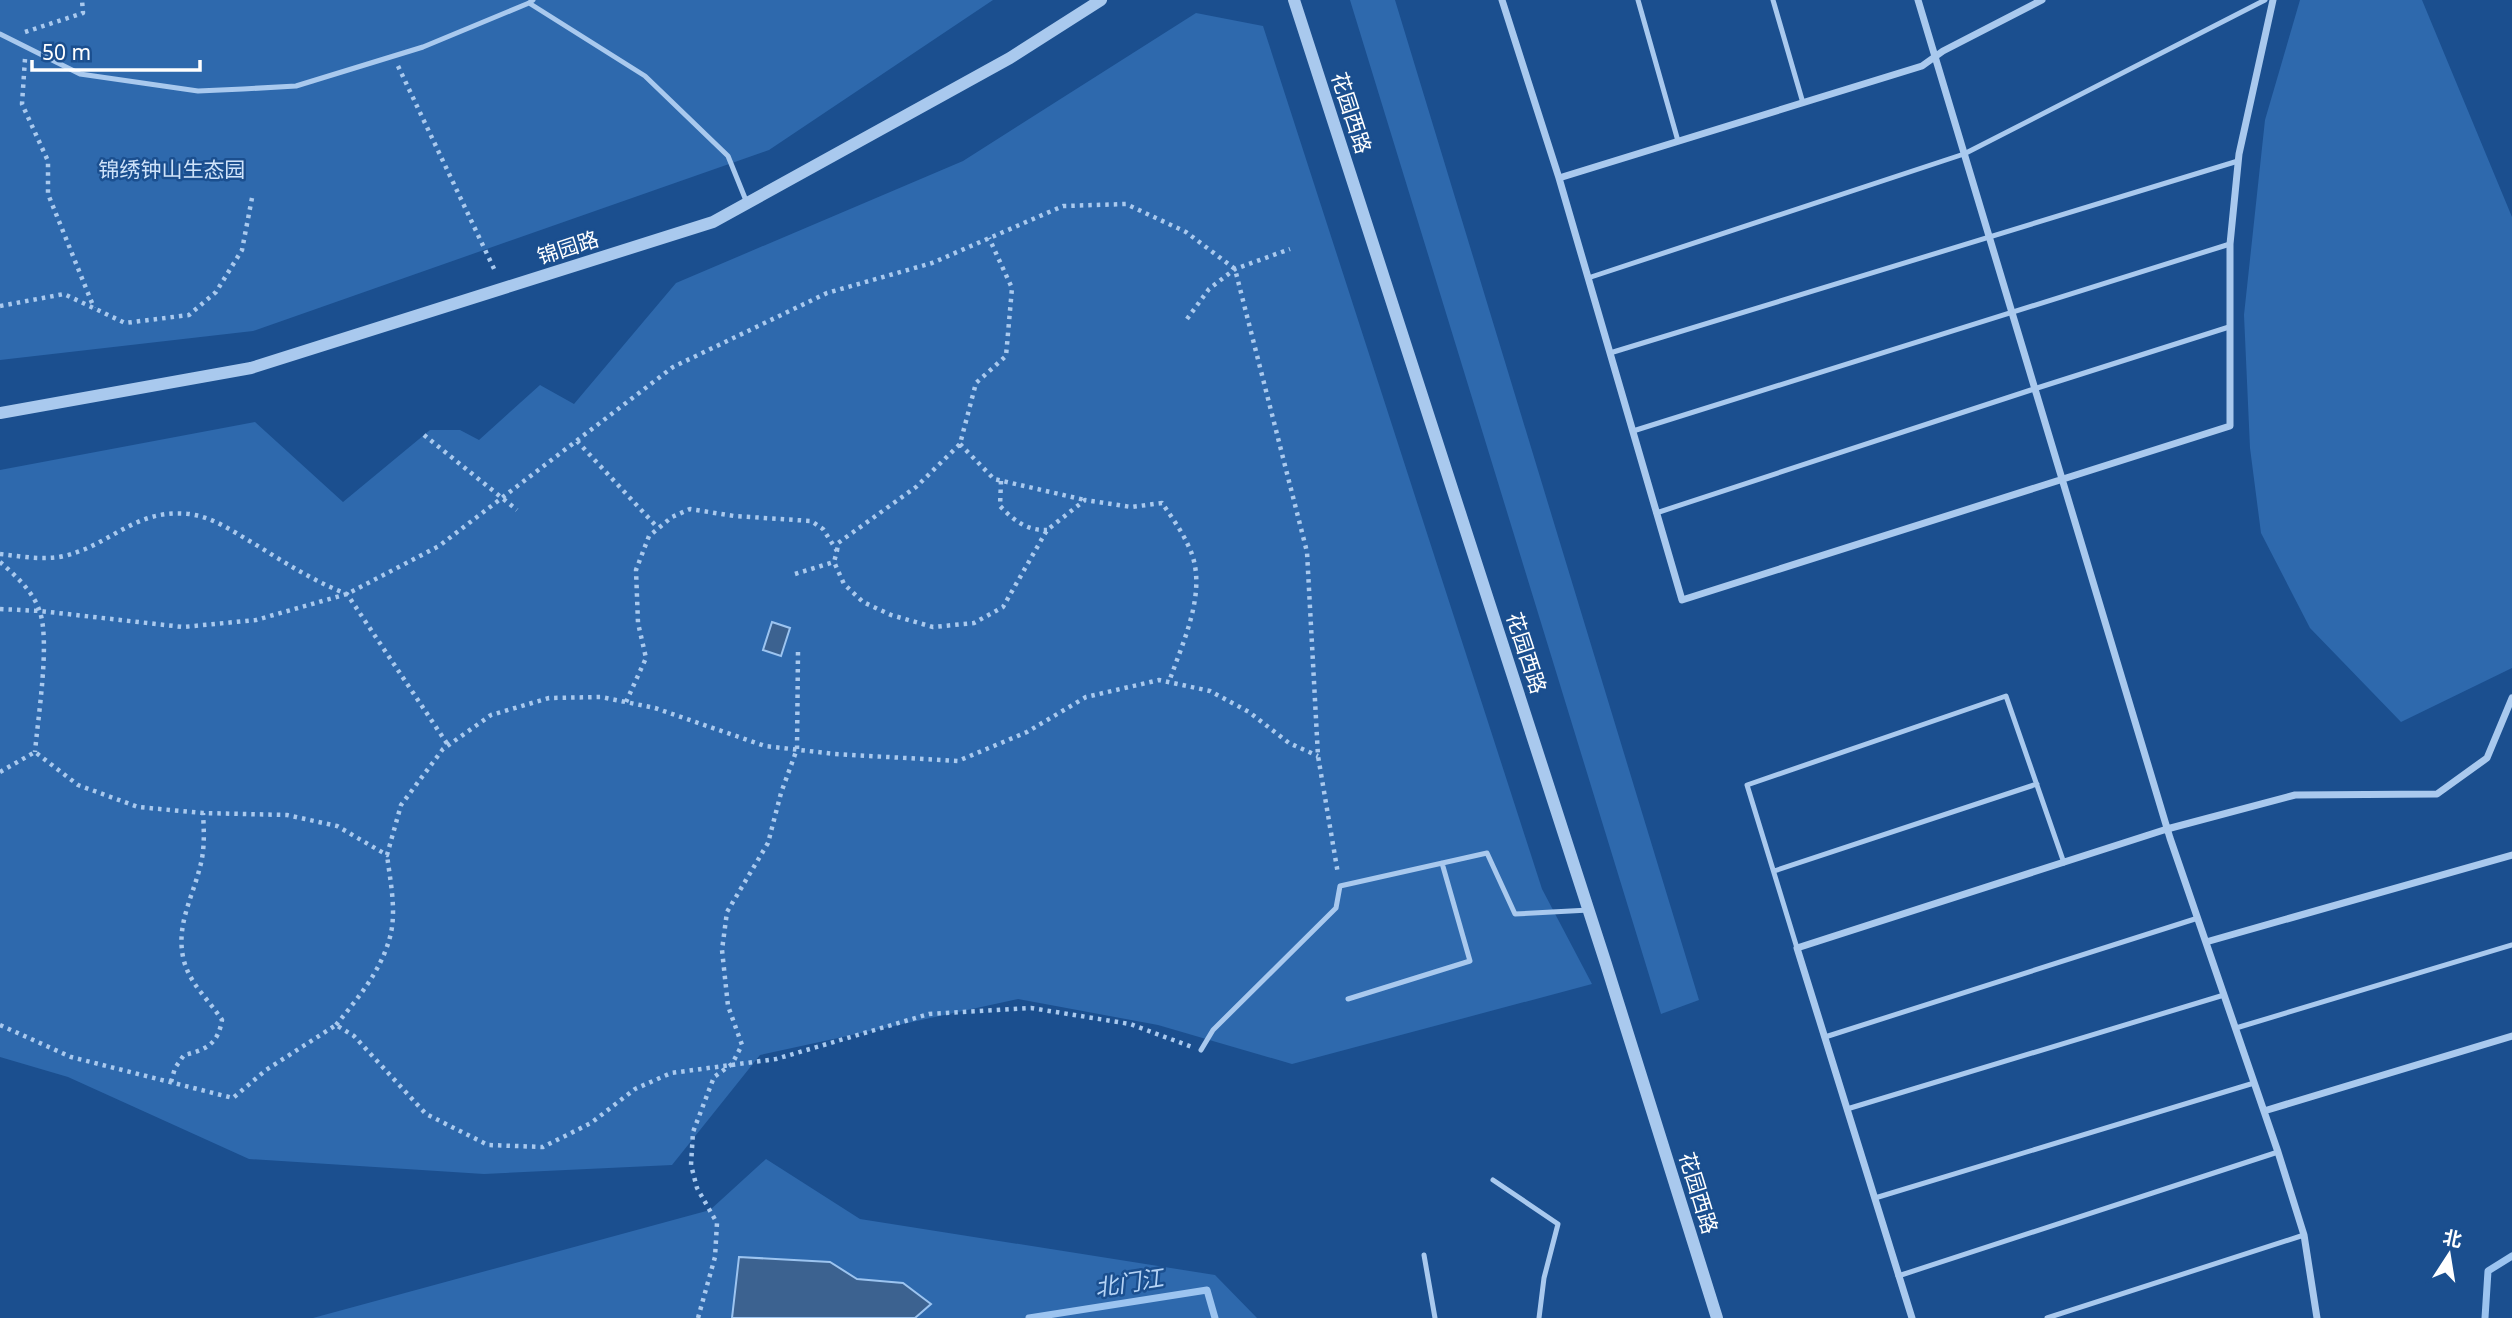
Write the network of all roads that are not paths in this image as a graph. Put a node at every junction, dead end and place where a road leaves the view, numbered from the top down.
1 (1101, 0) edge
2 (1294, 0) edge
3 (1502, 0) edge
4 (1638, 0) edge
5 (1773, 0) edge
6 (1919, 0) edge
7 (2042, 0) edge
8 (2265, 0) edge
9 (2273, 0) edge
10 (531, 2) edge
11 (0, 34) edge
12 (1935, 57) junction
13 (1803, 103) junction
14 (1678, 141) junction
15 (1964, 154) junction
16 (2238, 161) junction
17 (1559, 178) junction
18 (747, 203) junction
19 (1989, 238) junction
20 (2230, 244) junction
21 (1588, 278) junction
22 (2011, 312) junction
23 (2229, 327) junction
24 (1610, 352) junction
25 (2034, 388) junction
26 (0, 413) edge
27 (1633, 431) junction
28 (2061, 480) junction
29 (1656, 513) junction
30 (2512, 698) edge
31 (2037, 784) junction
32 (2167, 829) junction
33 (2512, 855) edge
34 (1443, 863) junction
35 (2064, 863) junction
36 (1774, 871) junction
37 (1589, 910) junction
38 (2198, 918) junction
39 (2206, 942) junction
40 (2512, 945) edge
41 (1797, 948) junction
42 (2224, 995) junction
43 (1348, 999) dead end
44 (2236, 1028) junction
45 (2512, 1036) edge
46 (1825, 1037) junction
47 (1201, 1050) road end
48 (2254, 1083) junction
49 (1847, 1109) junction
50 (2264, 1111) junction
51 (2278, 1152) junction
52 (1493, 1180) dead end
53 (1875, 1198) junction
54 (2304, 1235) junction
55 (1424, 1255) dead end
56 (1898, 1276) junction
57 (1435, 1318) edge
58 (1539, 1318) edge
59 (1717, 1318) edge
60 (1912, 1318) edge
61 (2047, 1318) edge
62 (2316, 1318) edge

1 - 18 street, 锦园路
2 - 37 street, 花园西路
3 - 17 street
4 - 14 lane
5 - 13 lane
6 - 12 street
7 - 12 street
8 - 15 lane
9 - 16 street
10 - 11 lane
10 - 18 lane
12 - 13 street
12 - 15 street
13 - 14 street
14 - 17 street
15 - 19 street
15 - 21 lane
16 - 19 lane
16 - 20 street
17 - 21 street
18 - 26 street, 锦园路
19 - 22 street
19 - 24 lane
20 - 22 lane
20 - 23 street
21 - 24 street
22 - 25 street
22 - 27 lane
23 - 25 lane
23 - 28 street
24 - 27 street
25 - 28 street
25 - 29 lane
27 - 29 street
28 - 29 street
28 - 32 street
30 - 32 street
31 - 35 lane
31 - 36 lane
31 - 36 lane
32 - 35 street
32 - 38 street
33 - 39 street
34 - 37 lane
34 - 43 lane
34 - 47 lane
35 - 41 street
36 - 41 lane
37 - 59 street, 花园西路
38 - 39 street
38 - 46 lane
39 - 42 street
40 - 44 lane
41 - 46 street
42 - 44 street
42 - 49 lane
44 - 48 street
45 - 50 street
46 - 49 street
48 - 50 street
48 - 53 lane
49 - 53 street
50 - 51 street
51 - 54 street
51 - 56 lane
52 - 58 lane
53 - 56 street
54 - 61 lane
54 - 62 street
55 - 57 lane
56 - 60 street

